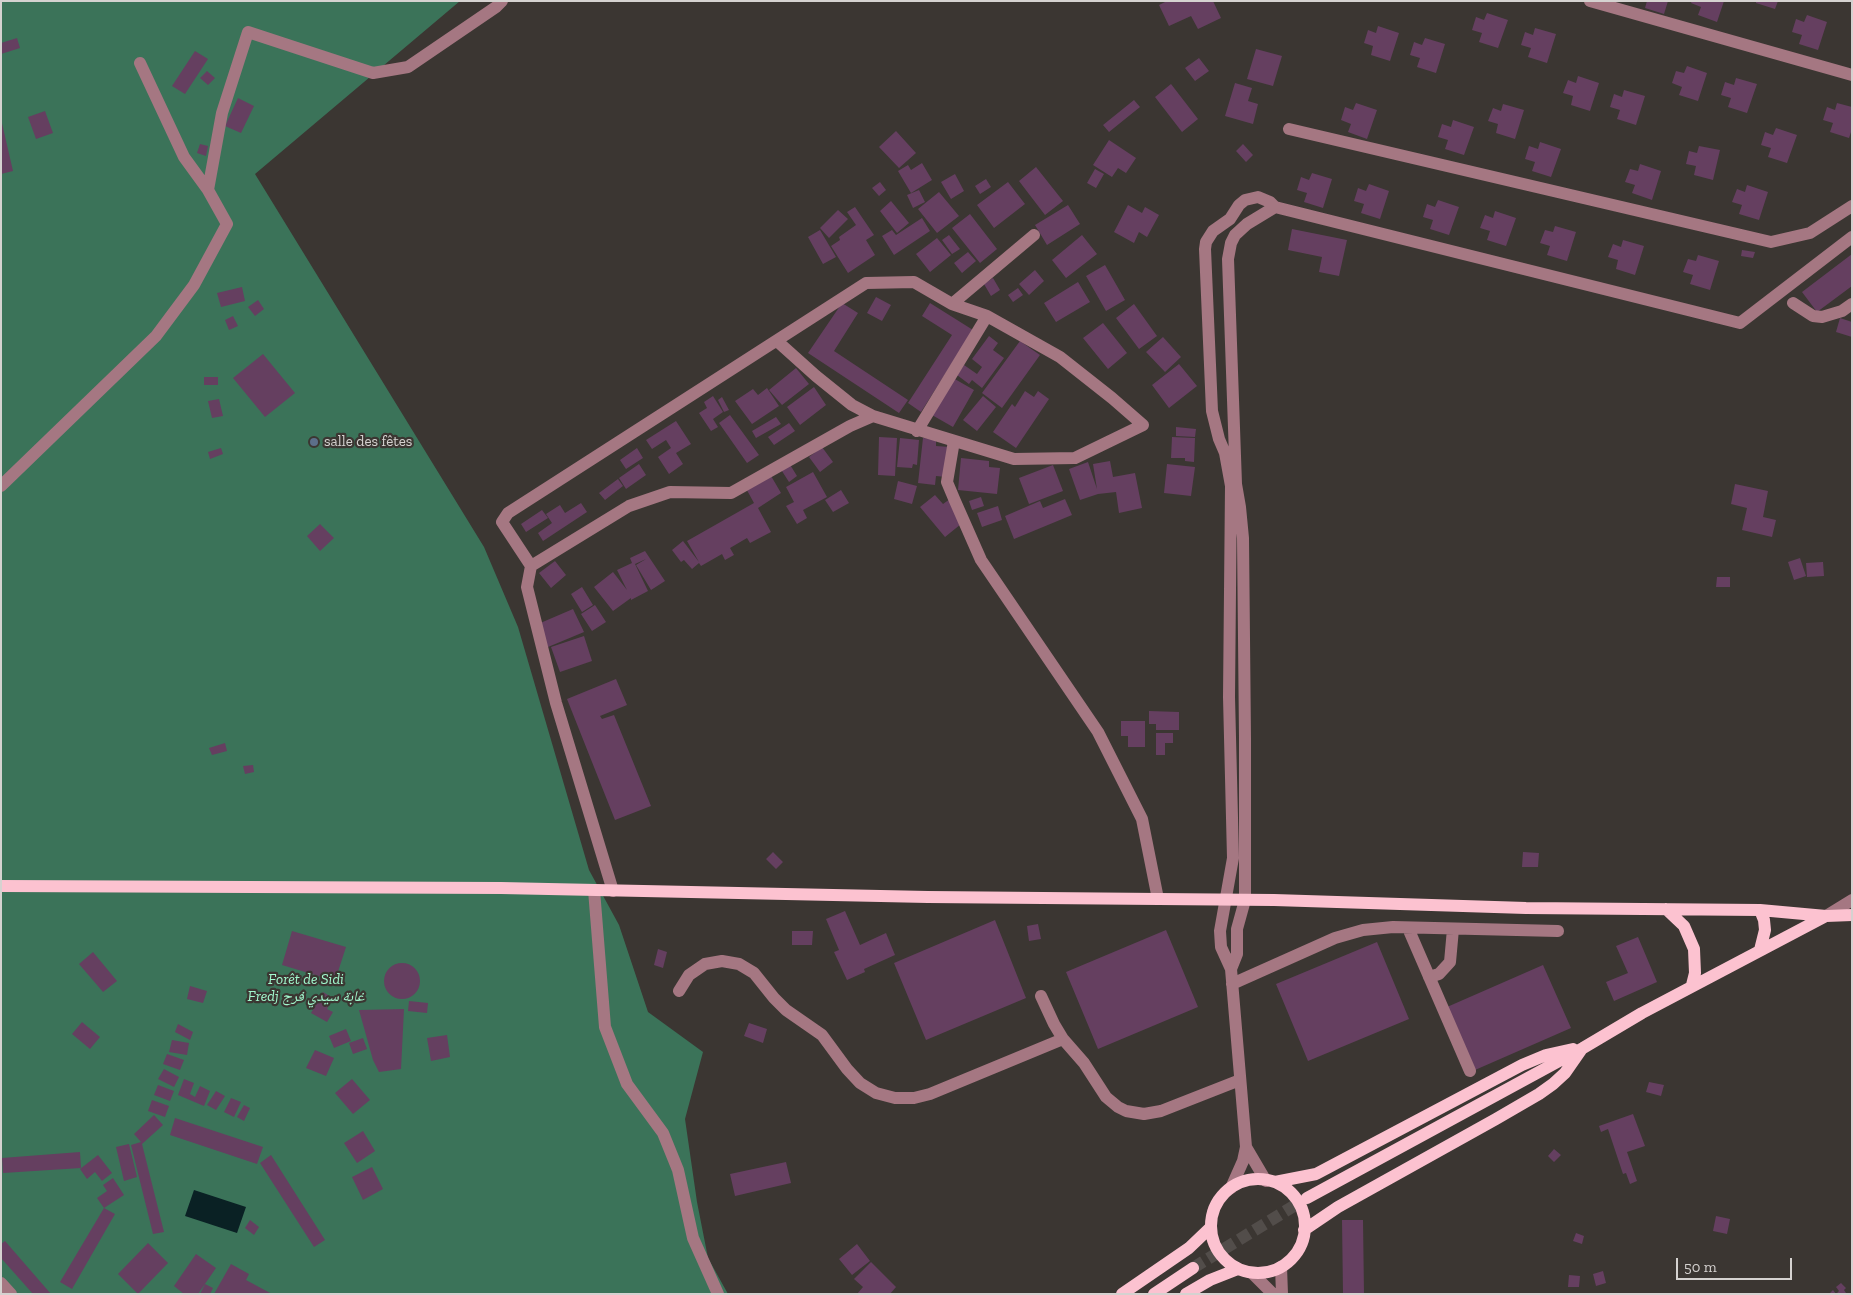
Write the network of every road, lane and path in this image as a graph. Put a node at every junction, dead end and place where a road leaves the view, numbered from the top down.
1 (502, 1) edge
2 (1590, 1) edge
3 (140, 63) dead end
4 (1852, 75) edge
5 (1289, 129) dead end
6 (208, 190) junction
7 (1852, 206) edge
8 (1275, 207) junction
9 (1034, 235) dead end
10 (1852, 237) edge
11 (1793, 303) dead end
12 (952, 304) junction
13 (1852, 304) edge
14 (987, 316) junction
15 (777, 340) junction
16 (873, 416) junction
17 (917, 431) junction
18 (954, 441) junction
19 (1, 486) edge
20 (532, 566) junction
21 (1229, 697) junction
22 (1245, 699) junction
23 (1230, 737) junction
24 (1245, 738) junction
25 (1, 886) edge
26 (594, 890) junction
27 (613, 891) junction
28 (1158, 899) junction
29 (1225, 900) junction
30 (1245, 900) junction
31 (1852, 900) edge
32 (1666, 909) junction
33 (1760, 910) junction
34 (1852, 915) edge
35 (1826, 916) junction
36 (1408, 928) junction
37 (1453, 929) junction
38 (1558, 931) dead end
39 (1760, 950) junction
40 (1231, 969) junction
41 (1429, 977) junction
42 (1232, 984) junction
43 (1692, 985) junction
44 (679, 991) dead end
45 (1041, 996) dead end
46 (1063, 1039) junction
47 (1583, 1048) junction
48 (1470, 1071) dead end
49 (1240, 1080) junction
50 (1246, 1147) junction
51 (1270, 1182) junction
52 (1231, 1188) junction
53 (1307, 1198) tunnel mouth
54 (1211, 1227) junction
55 (1304, 1230) junction
56 (1281, 1267) junction
57 (1193, 1268) tunnel mouth
58 (1238, 1269) junction
59 (1252, 1273) junction
60 (1, 1283) edge
61 (11, 1294) edge
62 (718, 1294) edge
63 (1122, 1294) edge
64 (1154, 1294) edge
65 (1186, 1294) edge
66 (1273, 1294) edge
67 (1282, 1294) edge

1 - 6 street
2 - 4 street
3 - 6 street
5 - 7 street
6 - 19 street
8 - 10 street
8 - 21 street
8 - 22 street
9 - 12 street
11 - 13 street
12 - 14 street
12 - 15 street
14 - 17 street
14 - 18 street
15 - 16 street
15 - 20 street
16 - 17 street
16 - 20 street
17 - 18 street
18 - 28 street
20 - 27 street
21 - 22 street
21 - 23 street
22 - 24 street
23 - 24 street
23 - 29 street
24 - 30 street
25 - 26 main road
26 - 27 main road
26 - 62 street
27 - 28 main road
28 - 29 main road
29 - 30 main road
29 - 40 street
30 - 32 main road
30 - 40 street
31 - 35 street
32 - 33 main road
32 - 43 main road
33 - 35 main road
33 - 39 main road
34 - 35 main road
35 - 39 main road
36 - 37 street
36 - 41 street
36 - 42 street
37 - 38 street
37 - 41 street
39 - 43 main road
40 - 42 street
41 - 48 street
42 - 49 street
43 - 47 main road
44 - 46 street
45 - 46 street
46 - 49 street
47 - 51 main road
47 - 53 main road
47 - 55 main road
49 - 50 street
50 - 51 street
50 - 52 street
51 - 52 main road
51 - 55 main road
52 - 54 main road
54 - 58 main road
54 - 63 main road
55 - 56 main road
56 - 59 main road
56 - 67 street
57 - 64 main road
58 - 59 main road
58 - 65 main road
59 - 66 street
60 - 61 street

